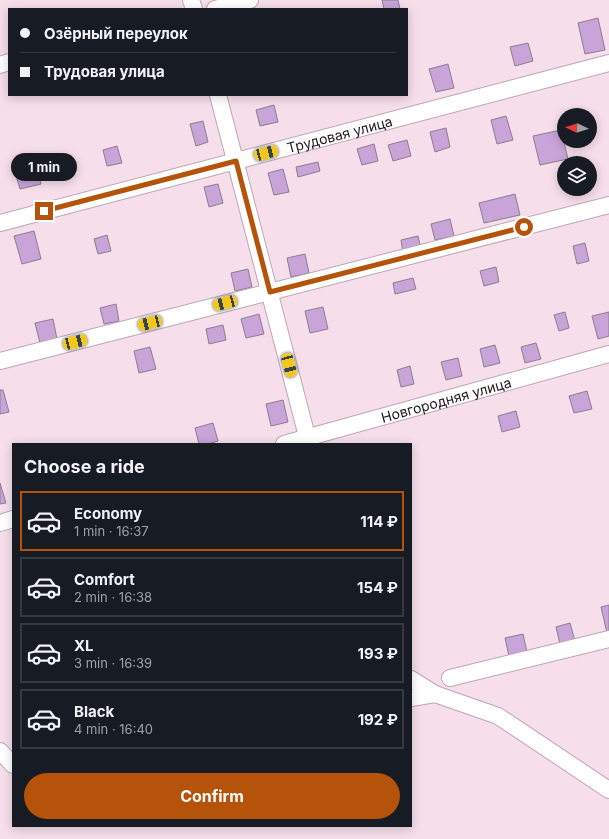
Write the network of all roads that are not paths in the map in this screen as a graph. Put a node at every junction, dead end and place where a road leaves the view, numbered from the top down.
1 (250, 0) edge
2 (219, 8) edge
3 (609, 63) edge
4 (218, 96) edge
5 (236, 161) junction
6 (609, 205) edge
7 (0, 223) edge
8 (270, 292) junction
9 (609, 354) edge
10 (0, 361) edge
11 (308, 441) edge
12 (292, 443) edge
13 (12, 519) edge
14 (0, 523) edge
15 (609, 639) edge
16 (450, 678) dead end
17 (412, 680) edge
18 (435, 694) junction
19 (412, 698) edge
20 (0, 751) edge
21 (12, 764) edge
22 (609, 790) edge

1 - 2 street
3 - 5 street, Трудовая улица
4 - 5 street
5 - 7 street, Трудовая улица
5 - 8 street
6 - 8 street
8 - 10 street
8 - 11 street
9 - 11 street, Новгородняя улица
11 - 12 street, Новгородняя улица
13 - 14 street
15 - 16 street
17 - 18 street
18 - 19 street
18 - 22 street
20 - 21 street

